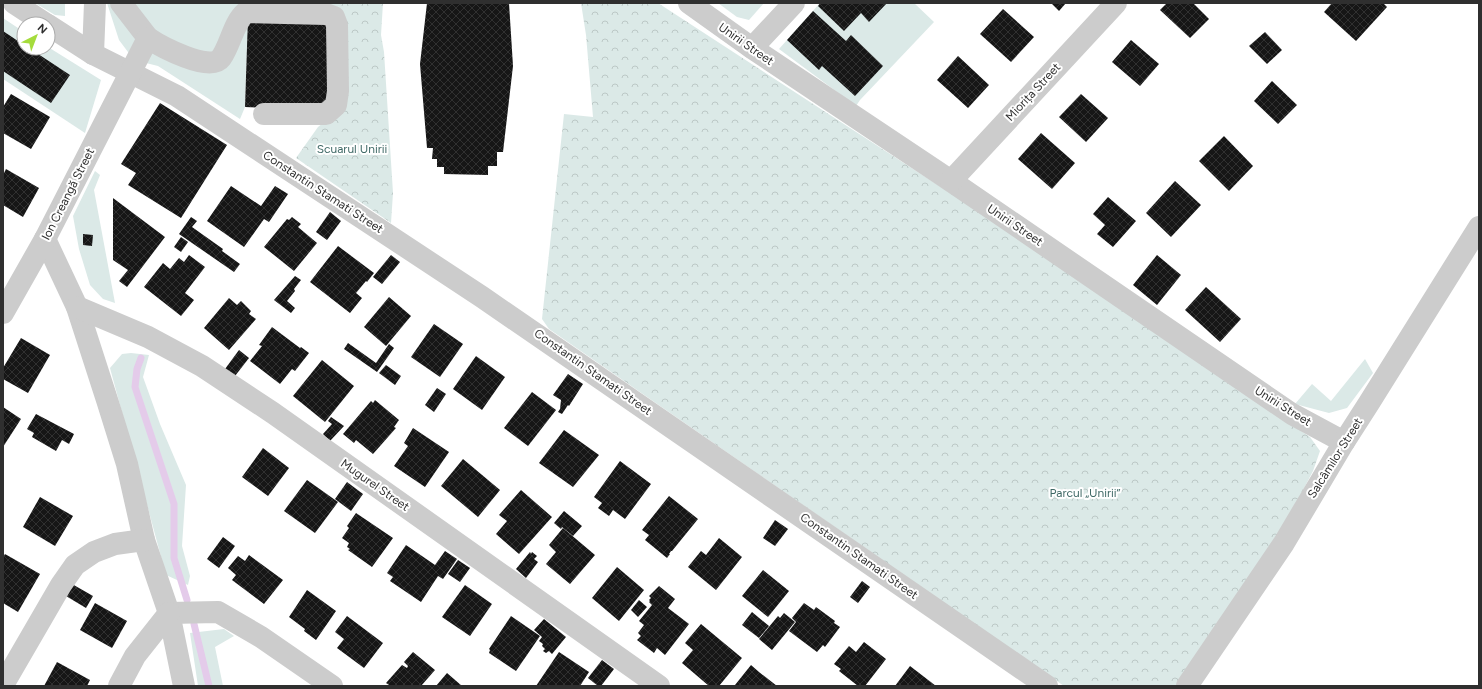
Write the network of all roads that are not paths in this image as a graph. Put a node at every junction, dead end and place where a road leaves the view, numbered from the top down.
1 (14, 3) edge
2 (95, 3) edge
3 (121, 3) edge
4 (689, 3) edge
5 (794, 3) edge
6 (1116, 3) edge
7 (34, 16) edge
8 (56, 31) edge
9 (148, 38) junction
10 (752, 48) junction
11 (93, 54) junction
12 (129, 73) junction
13 (264, 114) dead end
14 (951, 181) junction
15 (1479, 227) edge
16 (45, 239) junction
17 (77, 307) junction
18 (3, 313) edge
19 (1344, 442) junction
20 (144, 540) junction
21 (169, 613) junction
22 (3, 685) edge
23 (119, 686) edge
24 (184, 686) edge
25 (332, 686) edge
26 (659, 686) edge
27 (1047, 686) edge
28 (1187, 686) edge

1 - 7 street, Constantin Stamati Street
2 - 11 street
3 - 9 street
4 - 10 street, Unirii Street
5 - 10 street
6 - 14 street, Miorița Street
8 - 11 street, Constantin Stamati Street
9 - 12 street, Ion Creangă Street
9 - 13 street
10 - 14 street, Unirii Street
11 - 12 street, Constantin Stamati Street
12 - 16 street, Ion Creangă Street
12 - 27 street, Constantin Stamati Street
14 - 19 street, Unirii Street
15 - 19 street, Salcâmilor Street
16 - 17 street
16 - 18 street, Ion Creangă Street
17 - 20 street
17 - 26 street, Mugurel Street
19 - 28 street, Salcâmilor Street
20 - 21 street
20 - 22 street
21 - 23 street
21 - 24 street
21 - 25 street

